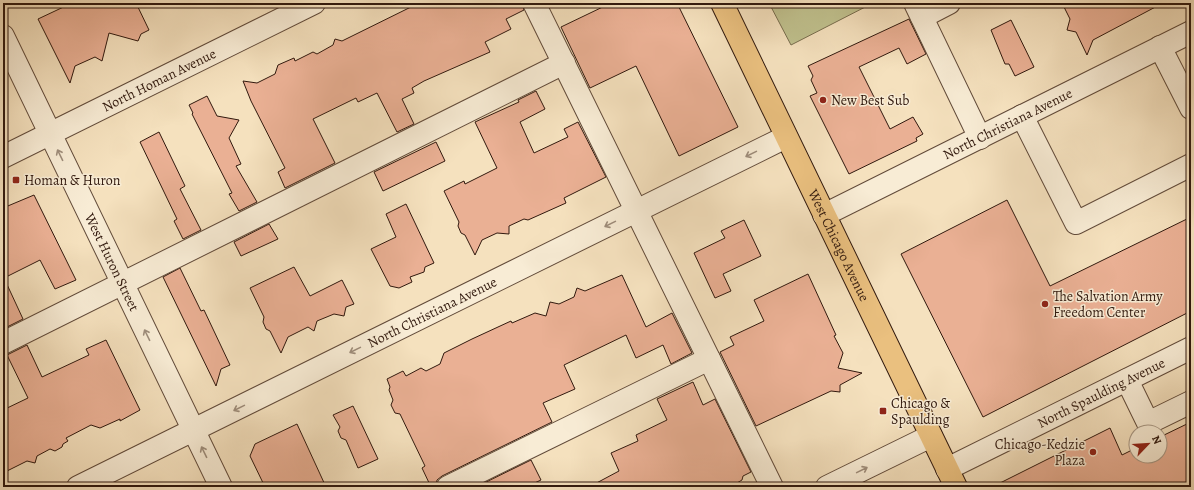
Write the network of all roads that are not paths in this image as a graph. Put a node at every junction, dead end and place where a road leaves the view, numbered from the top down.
1 (314, 3) edge
2 (534, 3) edge
3 (949, 3) edge
4 (726, 4) edge
5 (918, 10) edge
6 (1191, 32) edge
7 (3, 36) edge
8 (1160, 47) junction
9 (564, 63) junction
10 (1191, 108) edge
11 (1022, 116) junction
12 (50, 134) junction
13 (786, 137) junction
14 (980, 138) junction
15 (3, 157) edge
16 (1191, 165) edge
17 (636, 211) junction
18 (824, 215) junction
19 (123, 284) junction
20 (3, 343) edge
21 (1191, 348) edge
22 (709, 359) junction
23 (1127, 380) junction
24 (1191, 402) edge
25 (194, 430) junction
26 (931, 436) junction
27 (951, 478) edge
28 (78, 487) edge
29 (221, 487) edge
30 (448, 487) edge
31 (772, 487) edge
32 (827, 487) edge

1 - 12 street, North Homan Avenue
2 - 9 street
3 - 5 street
4 - 13 main road, West Chicago Avenue
5 - 14 street
6 - 8 street, North Christiana Avenue
7 - 12 street, West Huron Street
8 - 10 street
8 - 11 street, North Christiana Avenue
9 - 17 street
9 - 19 street
11 - 14 street, North Christiana Avenue
11 - 16 street
12 - 15 street, North Homan Avenue
19 -> 12 street, West Huron Street
13 -> 17 street, North Christiana Avenue
13 - 18 main road, West Chicago Avenue
14 - 18 street, North Christiana Avenue
17 - 22 street
17 -> 25 street, North Christiana Avenue
18 - 26 main road, West Chicago Avenue
19 - 20 street
25 -> 19 street, West Huron Street
21 - 23 street, North Spaulding Avenue
22 - 30 street
22 - 31 street
23 - 24 street
23 - 27 street, North Spaulding Avenue
25 - 28 street, North Christiana Avenue
29 -> 25 street, West Huron Street
26 - 27 main road, West Chicago Avenue
32 -> 26 street

